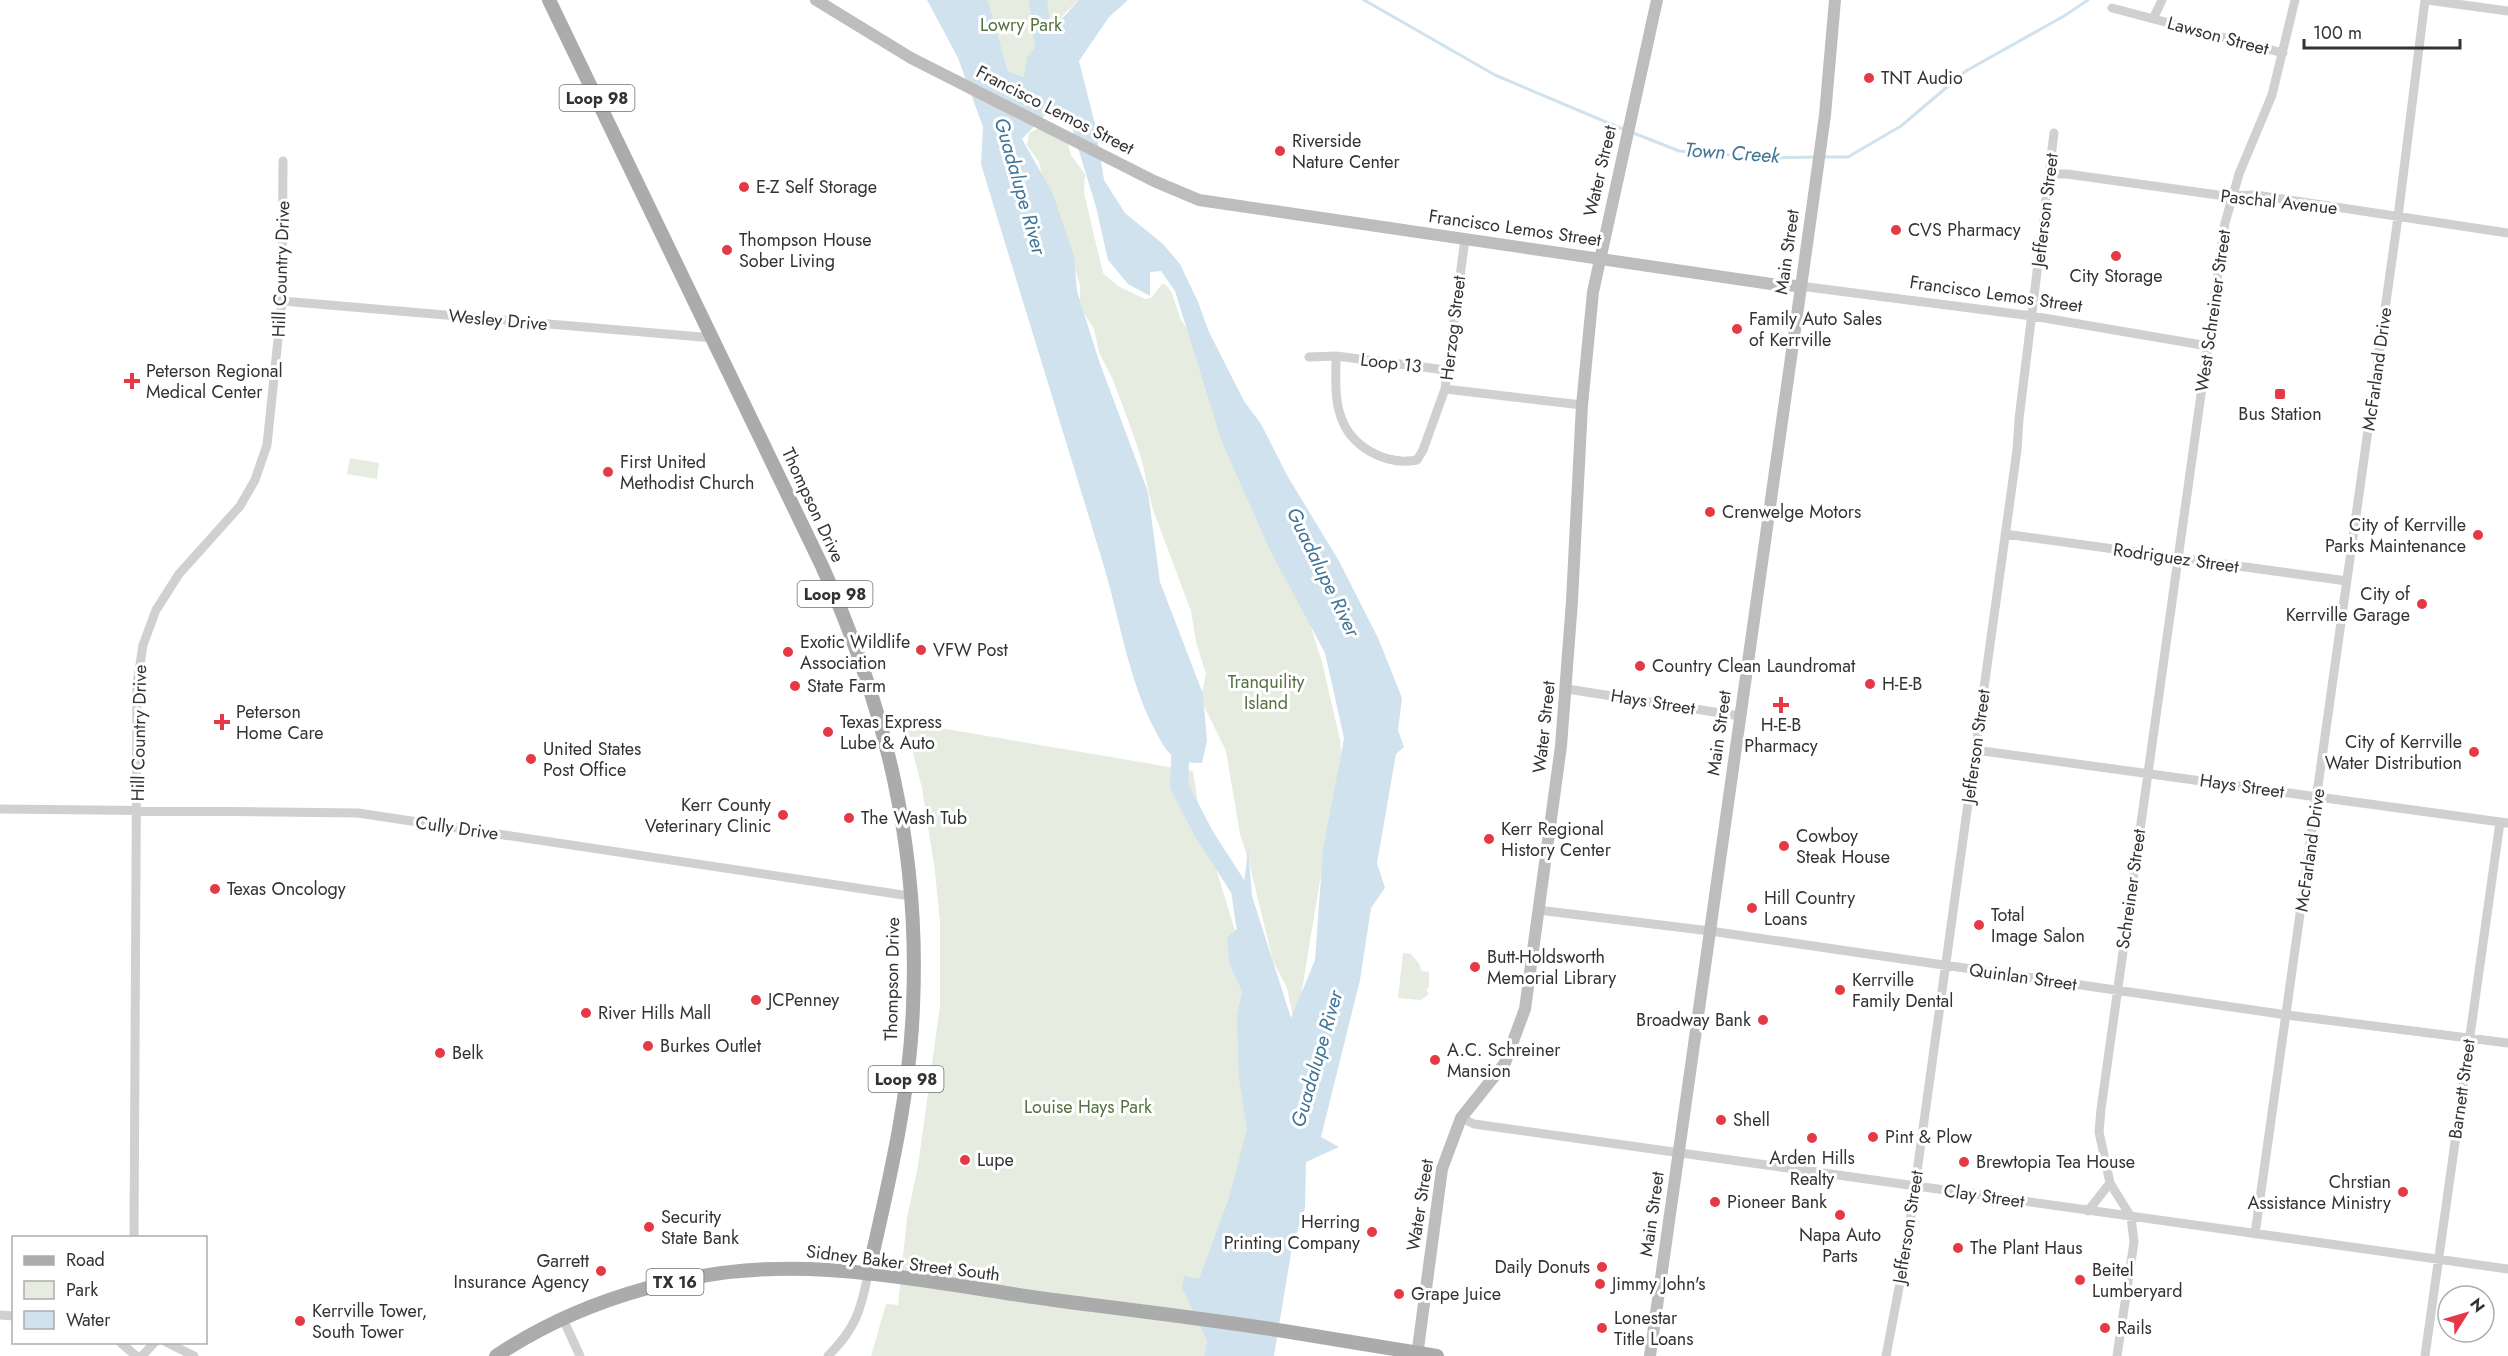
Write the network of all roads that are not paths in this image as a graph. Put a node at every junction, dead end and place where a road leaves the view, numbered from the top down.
1 (549, 0) edge
2 (816, 0) edge
3 (1657, 0) edge
4 (1835, 0) edge
5 (2162, 0) edge
6 (2295, 0) edge
7 (2426, 0) edge
8 (2112, 8) dead end
9 (2508, 11) edge
10 (2153, 19) junction
11 (2283, 53) junction
12 (2054, 134) dead end
13 (283, 161) dead end
14 (2050, 174) junction
15 (2232, 196) junction
16 (2398, 217) junction
17 (2508, 233) edge
18 (1465, 239) junction
19 (1599, 259) junction
20 (1800, 286) junction
21 (282, 301) junction
22 (2032, 316) junction
23 (714, 338) junction
24 (2208, 346) junction
25 (1336, 356) junction
26 (1309, 357) dead end
27 (1446, 370) junction
28 (1445, 389) junction
29 (1582, 405) junction
30 (2198, 417) joint
31 (2005, 534) junction
32 (2178, 558) junction
33 (2347, 581) junction
34 (1567, 689) junction
35 (1740, 716) junction
36 (1976, 750) junction
37 (2148, 772) junction
38 (2317, 796) junction
39 (0, 809) edge
40 (138, 810) junction
41 (2504, 822) edge
42 (910, 896) junction
43 (1538, 910) junction
44 (1710, 932) junction
45 (1945, 965) junction
46 (2117, 990) junction
47 (2287, 1015) junction
48 (2469, 1038) junction
49 (2508, 1043) edge
50 (1461, 1118) junction
51 (1678, 1154) junction
52 (2110, 1183) junction
53 (1915, 1186) junction
54 (2088, 1211) junction
55 (2131, 1216) junction
56 (2255, 1234) junction
57 (134, 1236) edge
58 (2438, 1260) junction
59 (2508, 1269) edge
60 (868, 1274) junction
61 (563, 1319) junction
62 (122, 1344) edge
63 (153, 1344) edge
64 (170, 1344) edge
65 (1417, 1354) edge
66 (136, 1356) edge
67 (142, 1356) edge
68 (194, 1356) edge
69 (496, 1356) edge
70 (580, 1356) edge
71 (828, 1356) edge
72 (1437, 1356) edge
73 (1650, 1356) edge
74 (1886, 1356) edge
75 (2117, 1356) edge
76 (2425, 1356) edge

1 - 23 main road, Thompson Drive / Loop 98
2 - 18 street, Francisco Lemos Street
3 - 19 street, Water Street
4 - 20 street, Main Street
5 - 10 street
6 - 11 street, West Schreiner Street
7 - 9 street
7 - 16 street, McFarland Drive
8 - 10 street, Lawson Street
10 - 11 street, Lawson Street
11 - 15 street, West Schreiner Street
12 - 14 street, Jefferson Street
13 - 21 street, Hill Country Drive
14 - 15 street, Paschal Avenue
14 - 22 street, Jefferson Street
15 - 16 street, Paschal Avenue
15 - 24 street, West Schreiner Street
16 - 17 street, Paschal Avenue
16 - 33 street, McFarland Drive
18 - 19 street, Francisco Lemos Street
18 - 27 street, Herzog Street
19 - 20 street, Francisco Lemos Street
19 - 29 street, Water Street
20 - 22 street, Francisco Lemos Street
20 - 35 street, Main Street
21 - 23 street, Wesley Drive
21 - 40 street, Hill Country Drive
22 - 24 street, Francisco Lemos Street
22 - 31 street, Jefferson Street
23 - 42 main road, Thompson Drive / Loop 98
24 - 30 street, West Schreiner Street
25 - 26 street, Loop 13
25 - 27 street, Loop 13
25 - 28 street, Loop 13
27 - 28 street, Herzog Street
28 - 29 street, Herzog Street
29 - 34 street, Water Street
30 - 32 street, Schreiner Street
31 - 32 street, Rodriguez Street
31 - 36 street, Jefferson Street
32 - 33 street, Rodriguez Street
32 - 37 street, Schreiner Street
33 - 38 street, McFarland Drive
34 - 35 street, Hays Street
34 - 43 street, Water Street
35 - 44 street, Main Street
36 - 37 street, Hays Street
36 - 45 street, Jefferson Street
37 - 38 street, Hays Street
37 - 46 street, Schreiner Street
38 - 41 street, Hays Street
38 - 47 street, McFarland Drive
39 - 40 street, Cully Drive
40 - 42 street, Cully Drive
40 - 57 street, Hill Country Drive
41 - 48 street, Barnett Street
42 - 60 main road, Thompson Drive / Loop 98
43 - 44 street, Quinlan Street
43 - 50 street, Water Street
44 - 45 street, Quinlan Street
44 - 51 street, Main Street
45 - 46 street, Quinlan Street
45 - 53 street, Jefferson Street
46 - 47 street, Quinlan Street
46 - 52 street, Schreiner Street
47 - 48 street, Quinlan Street
47 - 56 street, McFarland Drive
48 - 49 street, Quinlan Street
48 - 58 street, Barnett Street
50 - 51 street, Clay Street
50 - 65 street, Water Street
51 - 53 street, Clay Street
51 - 73 street, Main Street
52 - 54 street
52 - 55 street, Schreiner Street
53 - 54 street, Clay Street
53 - 74 street, Jefferson Street
54 - 55 street, Clay Street
55 - 56 street, Clay Street
55 - 75 street, Schreiner Street
56 - 58 street, Clay Street
58 - 59 street, Clay Street
58 - 76 street, Barnett Street
60 - 61 main road, Sidney Baker Street South / TX 16
60 - 65 main road, Sidney Baker Street South / TX 16
60 - 71 street
61 - 69 main road, Sidney Baker Street South / TX 16
61 - 70 street
62 - 66 street
63 - 67 street
64 - 68 street
65 - 72 main road, TX 16

